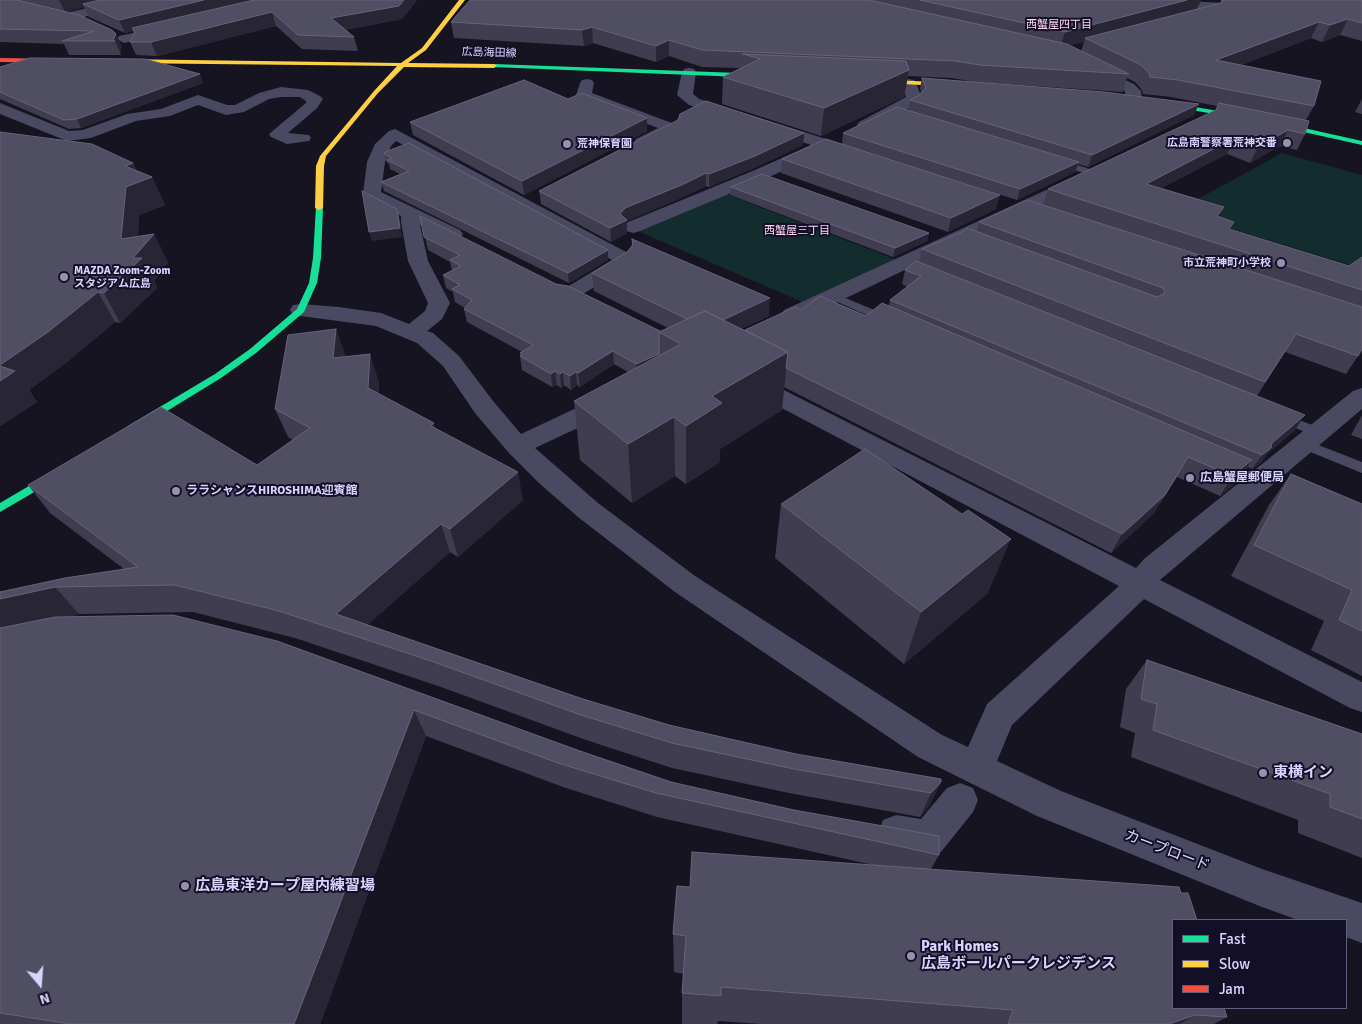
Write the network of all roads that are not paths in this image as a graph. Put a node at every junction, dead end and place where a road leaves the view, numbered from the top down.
1 (137, 0) edge
2 (462, 0) edge
3 (1090, 0) edge
4 (1224, 7) junction
5 (1259, 8) edge
6 (1191, 19) edge
7 (91, 24) edge
8 (182, 25) edge
9 (403, 48) dead end
10 (1076, 60) edge
11 (0, 62) edge
12 (68, 64) edge
13 (114, 64) junction
14 (403, 64) junction
15 (288, 75) dead end
16 (777, 76) edge
17 (373, 77) dead end
18 (391, 78) junction
19 (410, 78) dead end
20 (687, 82) junction
21 (587, 83) dead end
22 (858, 85) edge
23 (910, 87) junction
24 (968, 88) edge
25 (1139, 100) joint
26 (0, 108) edge
27 (1206, 110) junction
28 (696, 114) junction
29 (671, 128) junction
30 (1186, 129) edge
31 (303, 138) dead end
32 (1362, 143) edge
33 (826, 144) junction
34 (627, 151) edge
35 (871, 159) edge
36 (1048, 159) edge
37 (1102, 169) joint
38 (761, 174) junction
39 (788, 184) edge
40 (540, 195) edge
41 (998, 202) edge
42 (523, 204) junction
43 (1023, 207) junction
44 (411, 214) junction
45 (1045, 214) edge
46 (633, 227) dead end
47 (924, 232) edge
48 (960, 240) junction
49 (470, 242) edge
50 (832, 296) junction
51 (601, 304) edge
52 (301, 310) junction
53 (772, 325) edge
54 (905, 327) edge
55 (413, 332) junction
56 (729, 371) edge
57 (624, 396) edge
58 (1362, 396) edge
59 (1273, 414) edge
60 (126, 432) edge
61 (1311, 438) junction
62 (517, 446) junction
63 (75, 462) edge
64 (1362, 468) edge
65 (0, 508) edge
66 (1141, 583) junction
67 (1362, 698) edge
68 (968, 784) junction
69 (863, 827) edge
70 (1362, 923) edge

1 - 7 street
2 - 14 main road
3 - 4 street
4 - 5 street
4 - 6 street
8 - 13 street
9 - 14 main road
10 - 25 street
11 - 12 main road
13 - 14 main road, 広島海田線
13 - 15 main road
14 - 18 main road
14 - 20 main road, 広島海田線
16 - 20 main road, 広島海田線
17 - 18 main road
18 - 19 main road
18 - 52 main road
20 - 28 street
21 - 29 street
22 - 23 main road
23 - 24 main road
23 - 33 street
25 - 27 main road
26 - 31 street
27 - 30 street
27 - 32 main road
28 - 29 street
28 - 33 street
29 - 34 street
33 - 35 street
33 - 38 street
36 - 37 lane
37 - 43 street
38 - 39 street
38 - 46 street
40 - 42 street
41 - 43 street
42 - 44 street
42 - 51 street
43 - 45 street
43 - 48 street
44 - 49 street
44 - 55 street
47 - 48 street
48 - 50 street
50 - 53 street
50 - 54 lane
52 - 55 street, カープロード
52 - 60 main road
55 - 62 street, カープロード
56 - 66 street
57 - 62 street
58 - 61 street
59 - 61 lane
61 - 64 lane
61 - 66 street
62 - 68 street, カープロード
63 - 65 main road
66 - 67 street
66 - 68 street
68 - 69 street
68 - 70 street, カープロード

